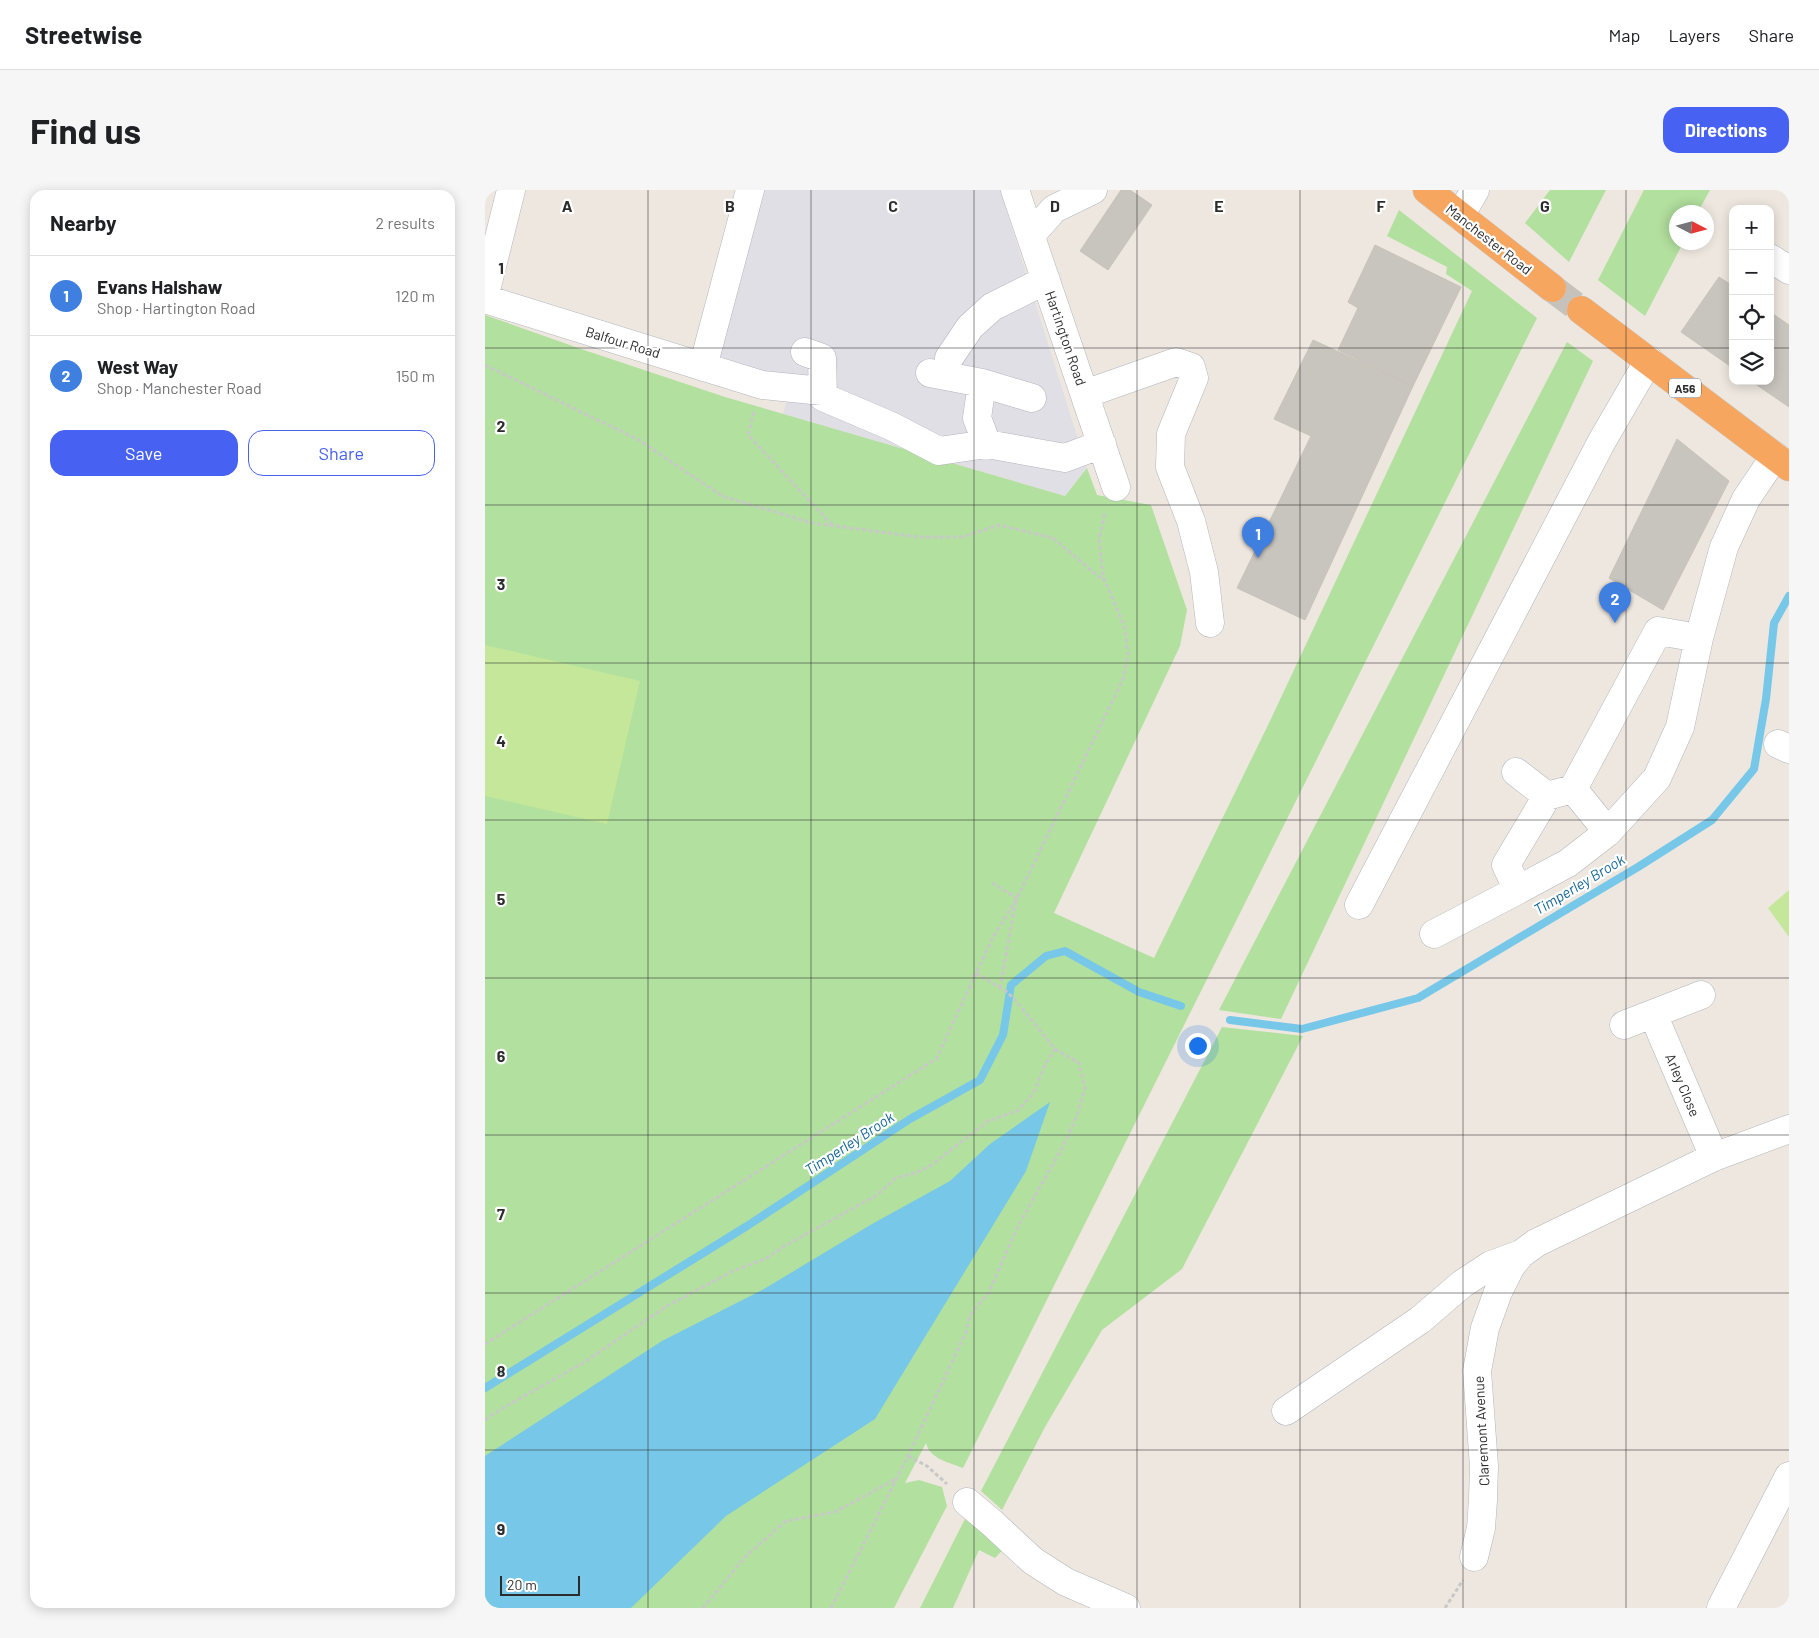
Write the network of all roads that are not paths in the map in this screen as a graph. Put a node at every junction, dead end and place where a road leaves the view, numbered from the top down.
1 (511, 190) edge
2 (750, 190) edge
3 (1015, 190) edge
4 (1093, 190) edge
5 (1475, 190) edge
6 (1436, 193) edge
7 (1460, 216) junction
8 (1031, 235) junction
9 (1046, 280) junction
10 (1552, 288) tunnel mouth
11 (485, 294) edge
12 (485, 299) edge
13 (1581, 310) tunnel mouth
14 (805, 352) dead end
15 (1649, 360) junction
16 (703, 367) junction
17 (982, 383) junction
18 (822, 391) junction
19 (1085, 394) junction
20 (1032, 398) dead end
21 (987, 444) junction
22 (1102, 444) junction
23 (1782, 462) edge
24 (1116, 486) road end
25 (1210, 623) dead end
26 (1699, 638) junction
27 (1516, 772) dead end
28 (1560, 792) junction
29 (1608, 832) junction
30 (1517, 890) junction
31 (1359, 905) dead end
32 (1435, 934) dead end
33 (1701, 996) dead end
34 (1653, 1014) junction
35 (1623, 1025) dead end
36 (1789, 1129) edge
37 (1714, 1157) junction
38 (1521, 1254) junction
39 (1286, 1411) dead end
40 (1789, 1476) edge
41 (967, 1502) road end
42 (1473, 1557) road end
43 (1126, 1608) edge
44 (1721, 1608) edge

1 - 11 street
2 - 16 street
3 - 8 street, Hartington Road
4 - 8 street
5 - 7 street
6 - 7 highway, Manchester Road
7 - 10 highway, Manchester Road
8 - 9 street, Hartington Road
9 - 17 street
9 - 19 street, Hartington Road
12 - 16 street, Balfour Road
13 - 15 highway, A56
14 - 18 street
15 - 23 highway, A56
15 - 31 street
16 - 18 street, Balfour Road
17 - 20 street
17 - 21 street
18 - 21 street
19 - 22 street, Hartington Road
19 - 25 street
21 - 22 street
22 - 24 street, Hartington Road
23 - 26 street
26 - 28 street
26 - 29 street
27 - 28 street
28 - 29 street
28 - 30 street
29 - 30 street
30 - 32 street
33 - 34 street
34 - 35 street
34 - 37 street, Arley Close
36 - 37 street, Claremont Avenue
37 - 38 street, Claremont Avenue
38 - 39 street, Claremont Avenue
38 - 42 street, Claremont Avenue
40 - 44 street
41 - 43 street

